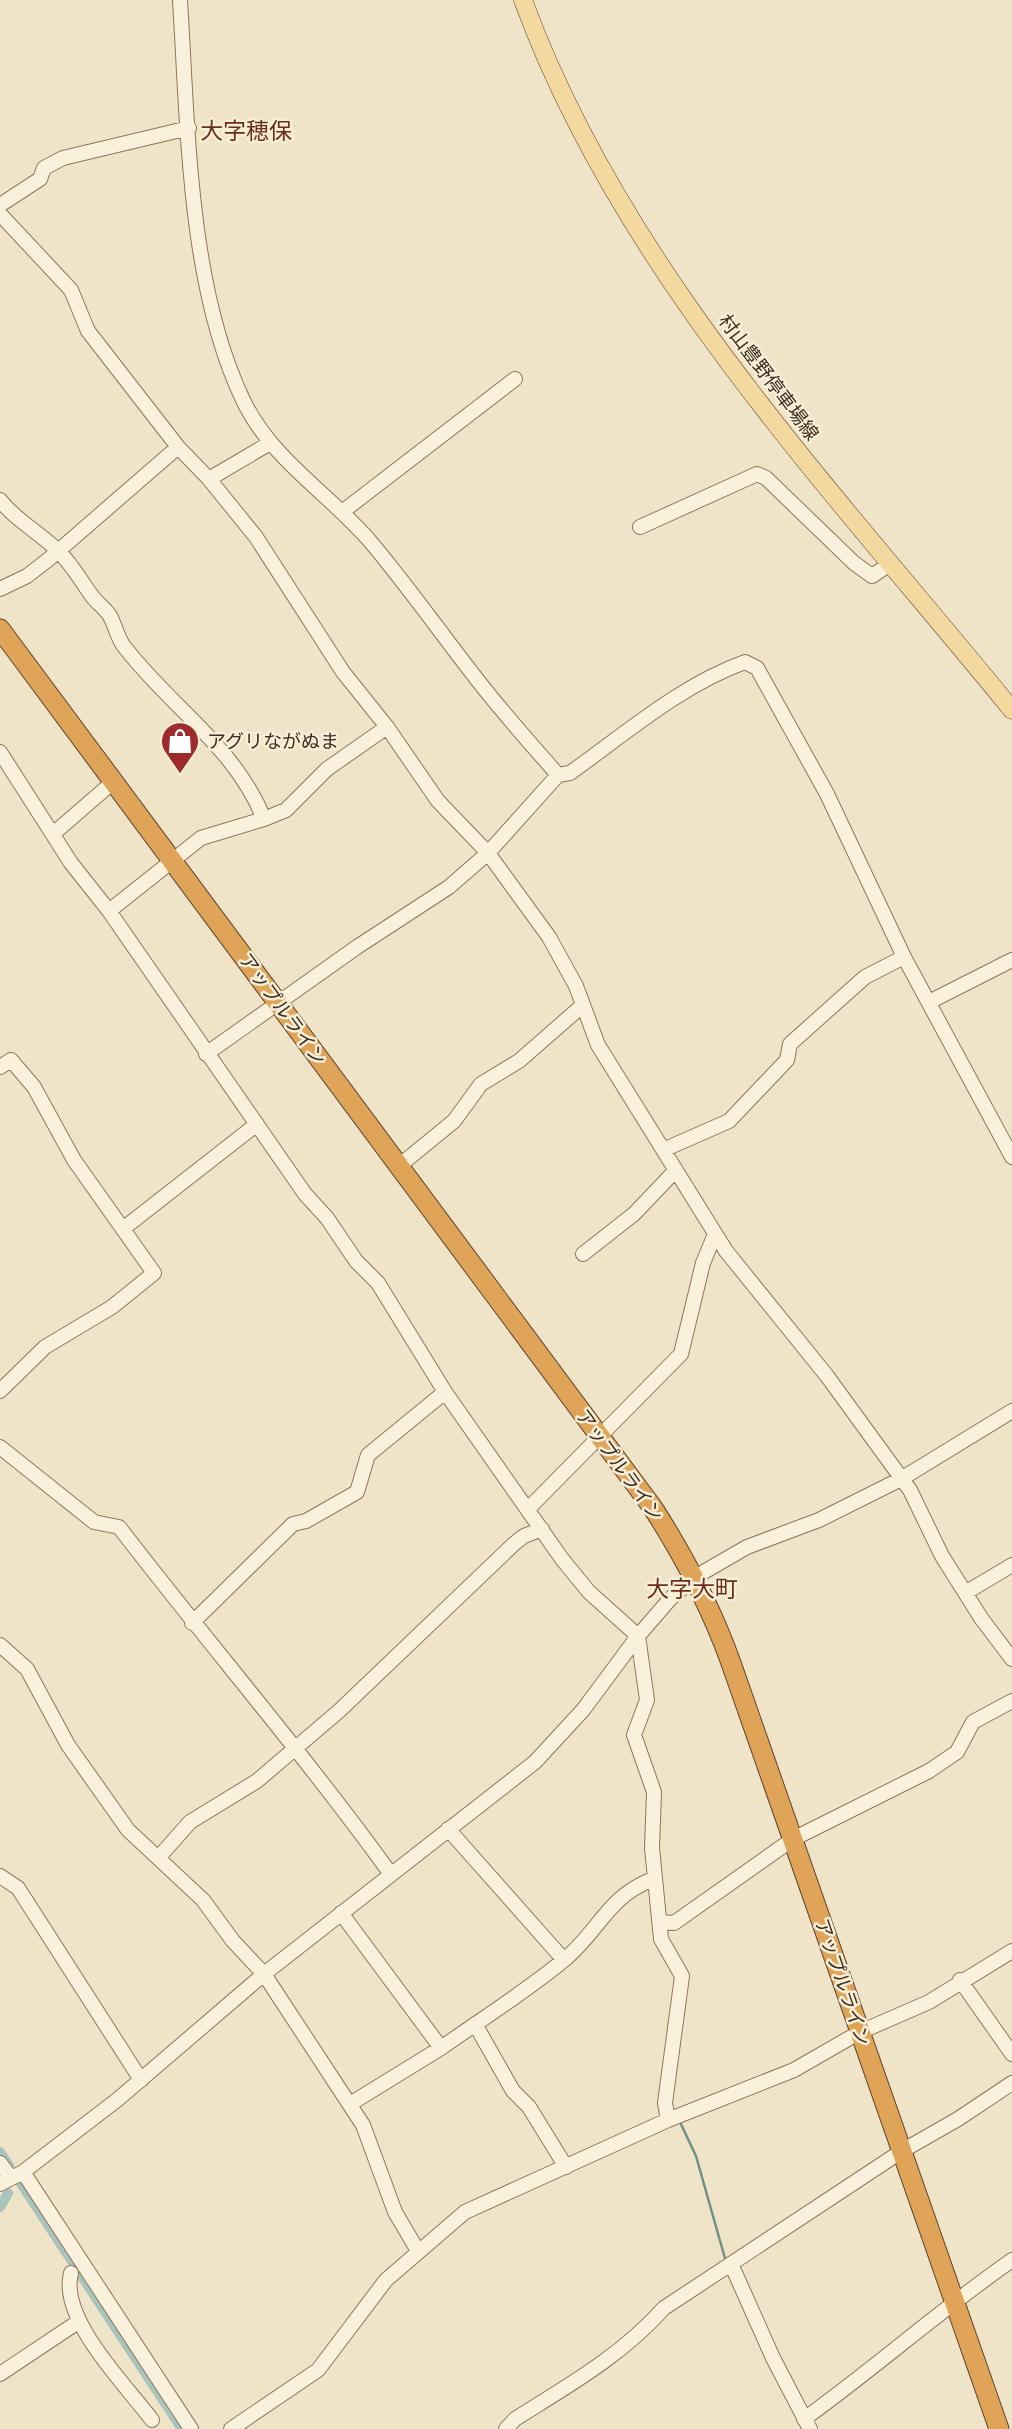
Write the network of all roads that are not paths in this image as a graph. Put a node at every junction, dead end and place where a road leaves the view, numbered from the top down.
1 (180, 0) edge
2 (523, 0) edge
3 (189, 128) junction
4 (0, 205) edge
5 (0, 214) edge
6 (514, 379) dead end
7 (270, 443) junction
8 (178, 447) junction
9 (209, 479) junction
10 (0, 500) edge
11 (342, 512) junction
12 (640, 527) dead end
13 (58, 551) junction
14 (890, 564) junction
15 (0, 589) edge
16 (0, 629) edge
17 (1012, 710) edge
18 (387, 727) junction
19 (0, 752) edge
20 (558, 775) junction
21 (113, 782) junction
22 (264, 819) junction
23 (53, 834) junction
24 (488, 853) junction
25 (173, 863) junction
26 (109, 911) junction
27 (904, 957) junction
28 (1012, 960) edge
29 (278, 1002) junction
30 (929, 1002) junction
31 (583, 1005) junction
32 (206, 1054) junction
33 (0, 1068) edge
34 (257, 1124) junction
35 (663, 1150) junction
36 (1012, 1157) edge
37 (399, 1166) junction
38 (675, 1171) junction
39 (124, 1228) junction
40 (715, 1234) junction
41 (583, 1254) dead end
42 (2, 1385) edge
43 (445, 1392) junction
44 (1012, 1411) edge
45 (601, 1437) junction
46 (0, 1447) edge
47 (901, 1479) junction
48 (528, 1509) junction
49 (542, 1530) junction
50 (1012, 1565) edge
51 (695, 1577) junction
52 (965, 1592) junction
53 (192, 1622) junction
54 (638, 1636) junction
55 (0, 1645) edge
56 (1012, 1659) edge
57 (1012, 1701) edge
58 (295, 1750) junction
59 (448, 1829) junction
60 (793, 1839) junction
61 (159, 1857) junction
62 (390, 1872) junction
63 (0, 1876) edge
64 (653, 1879) junction
65 (341, 1913) junction
66 (659, 1922) junction
67 (1012, 1951) edge
68 (564, 1960) junction
69 (264, 1974) junction
70 (960, 1980) junction
71 (475, 2024) junction
72 (860, 2032) junction
73 (441, 2048) junction
74 (1012, 2054) edge
75 (141, 2080) junction
76 (1012, 2083) edge
77 (350, 2104) junction
78 (667, 2120) junction
79 (902, 2151) junction
80 (0, 2163) edge
81 (566, 2167) junction
82 (11, 2178) edge
83 (418, 2251) junction
84 (1012, 2260) edge
85 (732, 2266) junction
86 (71, 2273) dead end
87 (954, 2300) junction
88 (78, 2322) junction
89 (0, 2374) edge
90 (152, 2420) dead end
91 (807, 2424) edge
92 (191, 2429) edge
93 (231, 2429) edge
94 (506, 2429) edge
95 (999, 2429) edge

1 - 3 street
2 - 14 main road, 村山豊野停車場線
3 - 4 street
3 - 7 street
5 - 8 street
6 - 11 street
7 - 9 street
7 - 11 street
8 - 9 street
8 - 13 street
9 - 18 street
10 - 13 street
11 - 20 street
12 - 14 street
13 - 15 street
13 - 22 street
14 - 17 main road, 村山豊野停車場線
16 - 21 highway, アップルライン
18 - 22 street
18 - 24 street
19 - 23 street
20 - 24 street
20 - 27 street
21 - 23 street
21 - 25 highway, アップルライン
22 - 25 street
23 - 26 street
24 - 29 street
24 - 31 street
25 - 26 street
25 - 29 highway, アップルライン
26 - 32 street
27 - 30 street
27 - 35 street
28 - 30 street
29 - 32 street
29 - 37 highway, アップルライン
30 - 36 street
31 - 35 street
31 - 37 street
32 - 34 street
33 - 39 street
34 - 39 street
34 - 43 street
35 - 38 street
37 - 45 highway, アップルライン
38 - 40 street
38 - 41 street
39 - 42 street
40 - 45 street
40 - 47 street
43 - 48 street
43 - 53 street
44 - 47 street
45 - 48 street
45 - 51 highway, アップルライン
46 - 53 street
47 - 51 street
47 - 52 street
48 - 49 street
49 - 54 street
49 - 58 street
50 - 52 street
51 - 54 street
51 - 60 highway, アップルライン
52 - 56 street
53 - 58 street
54 - 59 street
54 - 64 street
55 - 61 street
57 - 60 street
58 - 61 street
58 - 62 street
59 - 62 street
59 - 68 street
60 - 66 street
60 - 72 highway, アップルライン
61 - 69 street
62 - 65 street
63 - 75 street
64 - 66 street
64 - 68 street
65 - 69 street
65 - 73 street
66 - 78 street
67 - 70 street
68 - 71 street
69 - 75 street
69 - 77 street
70 - 72 street
70 - 74 street
71 - 73 street
71 - 81 street
72 - 78 street
72 - 79 highway, アップルライン
73 - 77 street
75 - 82 street
76 - 79 street
77 - 83 street
78 - 81 street
79 - 85 street
79 - 87 highway, アップルライン
80 - 82 street
81 - 83 street
82 - 92 street
83 - 93 street
84 - 87 street
85 - 91 street
85 - 94 street
86 - 88 street
87 - 91 street
87 - 95 highway, アップルライン
88 - 89 street
88 - 90 street

